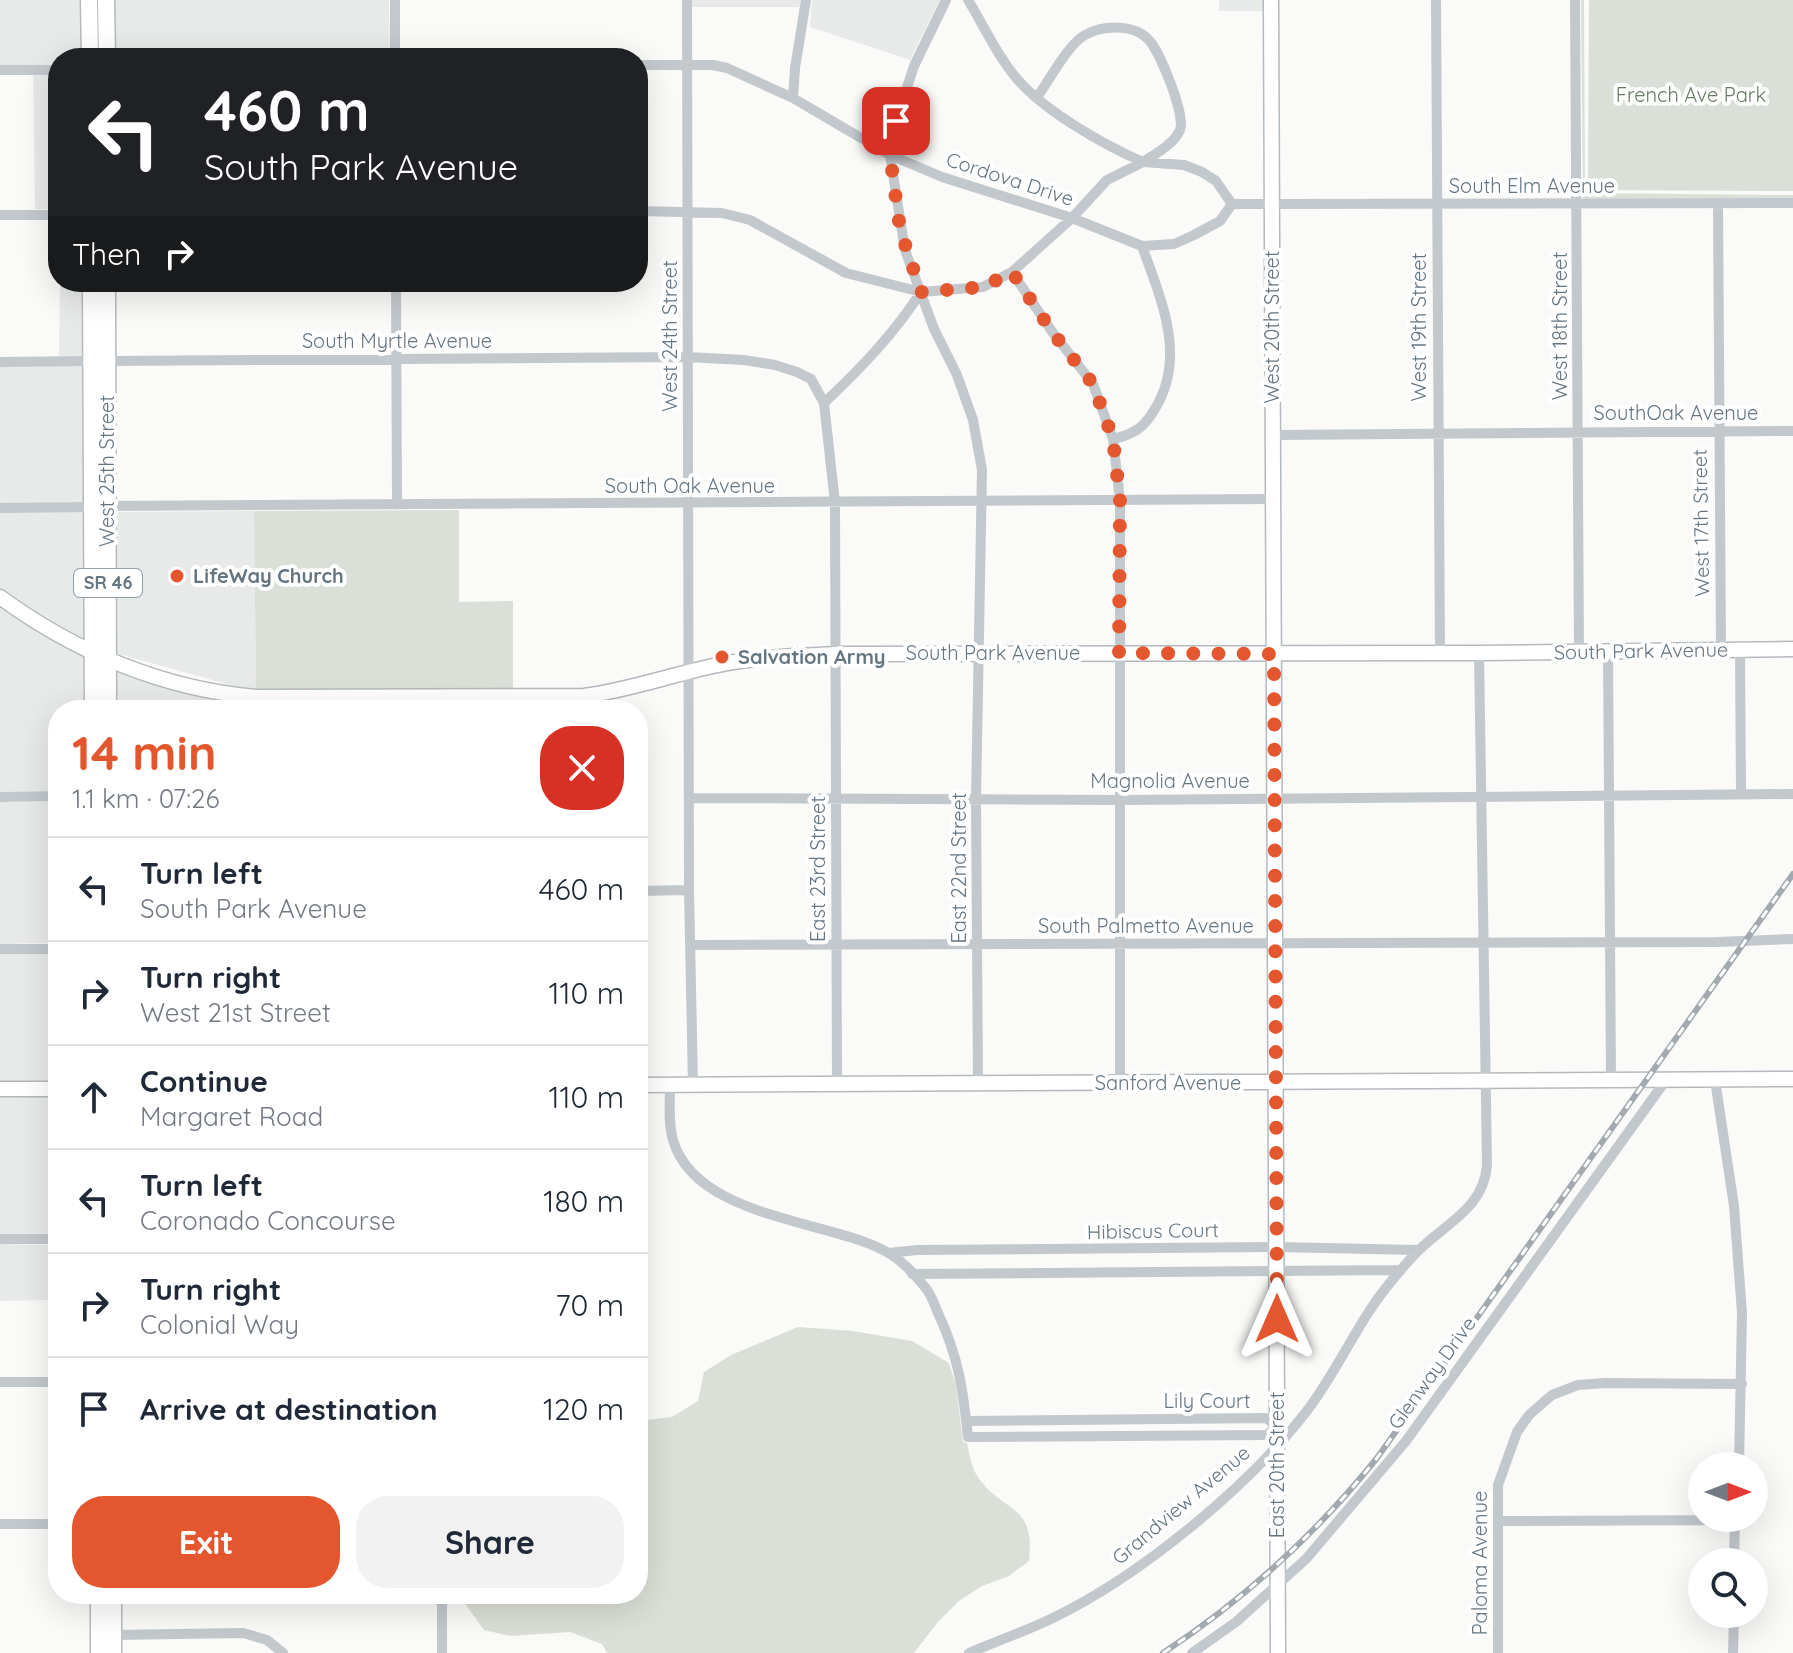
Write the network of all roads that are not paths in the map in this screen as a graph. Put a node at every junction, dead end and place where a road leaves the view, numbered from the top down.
1 (89, 0) edge
2 (106, 0) edge
3 (395, 0) edge
4 (687, 0) edge
5 (806, 0) edge
6 (946, 0) edge
7 (968, 0) edge
8 (1271, 0) edge
9 (1436, 0) edge
10 (1575, 0) edge
11 (90, 48) edge
12 (107, 48) edge
13 (395, 48) edge
14 (648, 65) edge
15 (687, 65) junction
16 (0, 70) edge
17 (48, 70) edge
18 (1037, 97) junction
19 (793, 98) junction
20 (890, 155) junction
21 (1143, 162) junction
22 (1577, 203) junction
23 (1793, 203) edge
24 (1232, 204) junction
25 (1272, 205) junction
26 (1437, 205) junction
27 (1718, 205) junction
28 (648, 211) edge
29 (688, 211) junction
30 (0, 215) edge
31 (48, 215) edge
32 (1072, 218) junction
33 (1142, 246) junction
34 (1012, 272) junction
35 (92, 292) edge
36 (106, 292) edge
37 (396, 292) edge
38 (921, 292) junction
39 (687, 357) junction
40 (396, 359) junction
41 (99, 361) junction
42 (0, 362) edge
43 (824, 403) junction
44 (1718, 431) junction
45 (1793, 431) edge
46 (1579, 432) junction
47 (1272, 435) junction
48 (1438, 435) junction
49 (1113, 439) junction
50 (1273, 499) junction
51 (1120, 500) junction
52 (982, 502) junction
53 (835, 503) junction
54 (689, 504) junction
55 (397, 505) junction
56 (100, 507) junction
57 (0, 508) edge
58 (0, 597) edge
59 (1793, 649) edge
60 (1721, 650) junction
61 (1740, 650) junction
62 (980, 652) junction
63 (1608, 652) junction
64 (1119, 653) junction
65 (1440, 653) junction
66 (1479, 653) junction
67 (1579, 653) junction
68 (836, 654) junction
69 (1274, 654) junction
70 (100, 656) junction
71 (689, 671) junction
72 (94, 700) edge
73 (107, 700) edge
74 (1741, 794) junction
75 (1793, 794) edge
76 (48, 796) edge
77 (1609, 796) junction
78 (0, 797) edge
79 (690, 798) junction
80 (836, 798) junction
81 (1482, 798) junction
82 (976, 799) junction
83 (1275, 799) junction
84 (1120, 800) junction
85 (689, 890) junction
86 (648, 891) edge
87 (1793, 939) edge
88 (1611, 942) junction
89 (1483, 943) junction
90 (836, 944) junction
91 (978, 944) junction
92 (1275, 944) junction
93 (690, 945) junction
94 (1120, 945) junction
95 (0, 949) edge
96 (48, 949) edge
97 (1793, 1079) edge
98 (1666, 1080) junction
99 (1715, 1080) junction
100 (1486, 1081) junction
101 (1611, 1081) junction
102 (1275, 1082) junction
103 (978, 1083) junction
104 (1120, 1083) junction
105 (648, 1085) edge
106 (670, 1085) junction
107 (693, 1085) junction
108 (837, 1085) junction
109 (0, 1089) edge
110 (48, 1089) edge
111 (0, 1239) edge
112 (48, 1239) edge
113 (1277, 1247) junction
114 (1418, 1250) junction
115 (889, 1253) junction
116 (1277, 1270) junction
117 (1401, 1270) junction
118 (912, 1274) junction
119 (0, 1382) edge
120 (48, 1382) edge
121 (1742, 1384) junction
122 (966, 1421) junction
123 (1277, 1426) junction
124 (1277, 1448) junction
125 (1740, 1452) edge
126 (1688, 1519) edge
127 (1498, 1521) junction
128 (0, 1524) edge
129 (48, 1524) edge
130 (1278, 1587) junction
131 (99, 1604) edge
132 (113, 1604) edge
133 (442, 1604) edge
134 (1734, 1628) edge
135 (113, 1635) junction
136 (1198, 1652) edge
137 (99, 1653) edge
138 (113, 1653) edge
139 (283, 1653) edge
140 (442, 1653) edge
141 (969, 1653) edge
142 (1278, 1653) edge
143 (1498, 1653) edge
144 (1733, 1653) edge

1 - 11 main road
2 - 12 main road
3 - 13 street
4 - 15 street, West 24th Street
5 - 19 street
6 - 20 street, East 22nd Street
7 - 18 street
8 - 25 street, West 20th Street
9 - 26 street, West 19th Street
10 - 22 street, West 18th Street
14 - 15 street, Cordova Drive
15 - 19 street, Cordova Drive
15 - 29 street, West 24th Street
16 - 17 street
18 - 21 street
18 - 21 street
19 - 20 street, Cordova Drive
20 - 32 street, Cordova Drive
20 - 38 street, East 22nd Street
21 - 24 street
21 - 32 street
22 - 26 street, South Elm Avenue
22 - 27 street, South Elm Avenue
22 - 46 street, West 18th Street
23 - 27 street, South Elm Avenue
24 - 25 street, South Elm Avenue
24 - 33 street, Cordova Drive
25 - 26 street, South Elm Avenue
25 - 47 street, West 20th Street
26 - 48 street, West 19th Street
27 - 44 street, West 17th Street
28 - 29 street
29 - 38 street
29 - 39 street, West 24th Street
30 - 31 street
32 - 33 street, Cordova Drive
32 - 34 street
33 - 49 street
34 - 38 street
34 - 49 street
35 - 41 main road, West 25th Street / SR 46
36 - 41 main road, West 25th Street / SR 46
37 - 40 street
38 - 43 street
38 - 52 street, East 22nd Street
39 - 40 street, South Myrtle Avenue
39 - 43 street, South Myrtle Avenue
39 - 54 street, West 24th Street
40 - 41 street, South Myrtle Avenue
40 - 55 street
41 - 42 street, South Myrtle Avenue
41 - 56 main road, West 25th Street / SR 46
41 - 56 main road, West 25th Street / SR 46
43 - 53 street, East 23rd Street
44 - 45 street, SouthOak Avenue
44 - 46 street, SouthOak Avenue
44 - 60 street, West 17th Street
46 - 48 street, SouthOak Avenue
46 - 67 street, West 18th Street
47 - 48 street, SouthOak Avenue
47 - 50 street, West 20th Street
48 - 65 street, West 19th Street
49 - 51 street
50 - 51 street, South Oak Avenue
50 - 69 street, West 20th Street
51 - 52 street, South Oak Avenue
51 - 64 street
52 - 53 street, South Oak Avenue
52 - 62 street, East 22nd Street
53 - 54 street, South Oak Avenue
53 - 68 street, East 23rd Street
54 - 55 street, South Oak Avenue
54 - 71 street, West 24th Street
55 - 56 street, South Oak Avenue
56 - 57 street, South Oak Avenue
56 - 70 main road, West 25th Street / SR 46
58 - 70 street, South Park Avenue
59 - 61 street, South Park Avenue
60 - 61 street, South Park Avenue
60 - 63 street, South Park Avenue
61 - 74 street
62 - 64 street, South Park Avenue
62 - 68 street, South Park Avenue
62 - 82 street, East 22nd Street
63 - 67 street, South Park Avenue
63 - 77 street
64 - 69 street, South Park Avenue
64 - 84 street
65 - 66 street, South Park Avenue
65 - 69 street, South Park Avenue
66 - 67 street, South Park Avenue
66 - 81 street, Grandview Avenue
68 - 71 street, South Park Avenue
68 - 80 street, East 23rd Street
69 - 83 street, East 20th Street
70 - 71 street, South Park Avenue
70 - 72 main road, SR 46
70 - 73 main road, SR 46
71 - 79 street, West 24th Street
74 - 75 street, Magnolia Avenue
74 - 77 street, Magnolia Avenue
76 - 78 street
77 - 81 street, Magnolia Avenue
77 - 88 street
79 - 80 street, Magnolia Avenue
79 - 85 street, West 24th Street
80 - 82 street, Magnolia Avenue
80 - 90 street, East 23rd Street
81 - 83 street, Magnolia Avenue
81 - 89 street, Grandview Avenue
82 - 84 street, Magnolia Avenue
82 - 91 street, East 22nd Street
83 - 84 street, Magnolia Avenue
83 - 92 street, East 20th Street
84 - 94 street
85 - 86 street
85 - 93 street, West 24th Street
87 - 88 street, South Palmetto Avenue
88 - 89 street, South Palmetto Avenue
88 - 101 street
89 - 92 street, South Palmetto Avenue
89 - 100 street, Grandview Avenue
90 - 91 street, South Palmetto Avenue
90 - 93 street, South Palmetto Avenue
90 - 108 street, East 23rd Street
91 - 94 street, South Palmetto Avenue
91 - 103 street, East 22nd Street
92 - 94 street, South Palmetto Avenue
92 - 102 street, East 20th Street
93 - 107 street, West 24th Street
94 - 104 street
95 - 96 street
97 - 99 street, Sanford Avenue
98 - 99 street, Sanford Avenue
98 - 101 street, Sanford Avenue
98 - 130 street, Glenway Drive
99 - 121 street
100 - 101 street, Sanford Avenue
100 - 102 street, Sanford Avenue
100 - 114 street, Grandview Avenue
102 - 104 street, Sanford Avenue
102 - 113 street, East 20th Street
103 - 104 street, Sanford Avenue
103 - 108 street, Sanford Avenue
105 - 106 street, Sanford Avenue
106 - 107 street, Sanford Avenue
106 - 115 street
107 - 108 street, Sanford Avenue
109 - 110 street
111 - 112 street
113 - 114 street, Hibiscus Court
113 - 115 street, Hibiscus Court
113 - 116 street, East 20th Street
114 - 117 street, Grandview Avenue
115 - 118 street
116 - 117 street, Hibiscus Court
116 - 118 street, Hibiscus Court
116 - 123 street, East 20th Street
117 - 124 street, Grandview Avenue
118 - 122 street
119 - 120 street
121 - 125 street
121 - 127 street, Paloma Avenue
122 - 123 street, Lily Court
122 - 123 street, Lily Court
123 - 124 street, East 20th Street
124 - 130 street, East 20th Street
124 - 141 street, Grandview Avenue
126 - 127 street
127 - 143 street, Paloma Avenue
128 - 129 street
130 - 136 street, Glenway Drive
130 - 142 street, East 20th Street
131 - 137 main road
132 - 135 main road
133 - 140 street
134 - 144 street
135 - 138 main road
135 - 139 street

